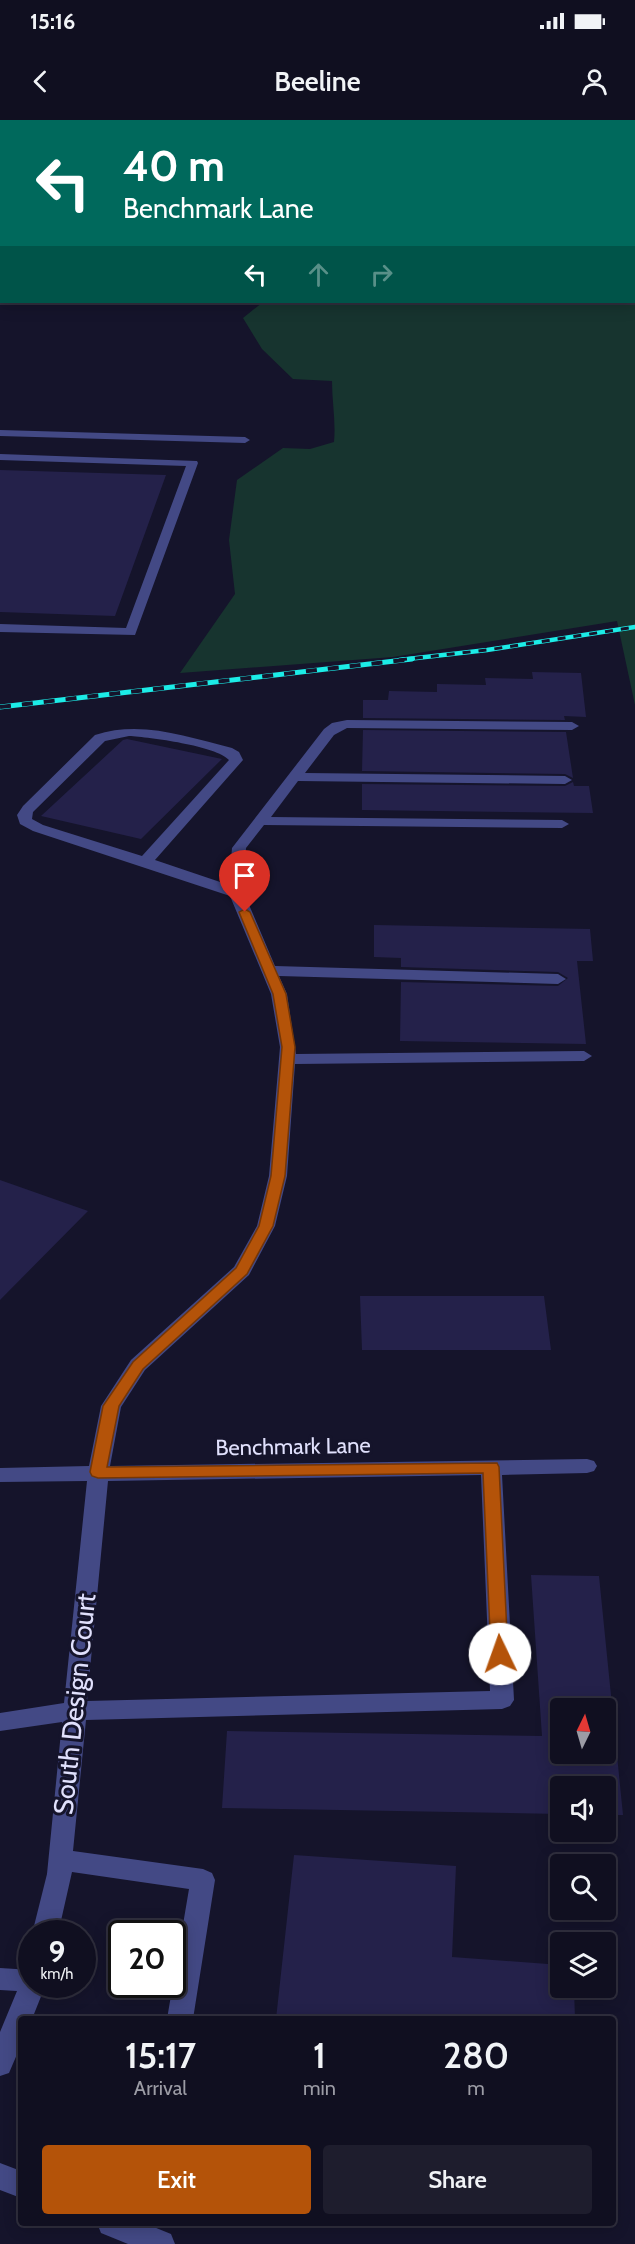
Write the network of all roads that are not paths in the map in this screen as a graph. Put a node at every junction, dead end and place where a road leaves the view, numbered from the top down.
1 (0, 433) edge
2 (245, 440) dead end
3 (0, 457) edge
4 (0, 628) edge
5 (572, 726) dead end
6 (294, 777) junction
7 (565, 780) dead end
8 (260, 821) junction
9 (562, 824) dead end
10 (145, 862) junction
11 (236, 893) junction
12 (270, 971) junction
13 (558, 979) dead end
14 (584, 1056) dead end
15 (287, 1059) junction
16 (588, 1466) dead end
17 (491, 1467) junction
18 (98, 1472) junction
19 (0, 1475) edge
20 (74, 1712) junction
21 (0, 1722) edge
22 (60, 1860) junction
23 (48, 1920) edge
24 (0, 1979) edge
25 (18, 1981) edge
26 (26, 1998) edge
27 (19, 2016) edge
28 (180, 2016) edge
29 (18, 2018) edge
30 (0, 2064) edge
31 (0, 2176) edge
32 (18, 2184) edge
33 (118, 2226) edge
34 (162, 2244) edge

1 - 2 street
3 - 4 street
5 - 6 street
6 - 7 street
6 - 8 street
8 - 9 street
8 - 11 street
10 - 10 street
10 - 11 street
11 - 12 street, South Design Court
12 - 13 street
12 - 15 street, South Design Court
14 - 15 street
15 - 18 street, South Design Court
16 - 17 street, Benchmark Lane
17 - 18 street, Benchmark Lane
17 - 20 street
18 - 19 street, Benchmark Lane
18 - 20 street, South Design Court
20 - 21 street
20 - 22 street, South Design Court
22 - 23 street, South Design Court
22 - 28 street
24 - 25 street
26 - 27 street
29 - 30 street
31 - 32 street
33 - 34 street

